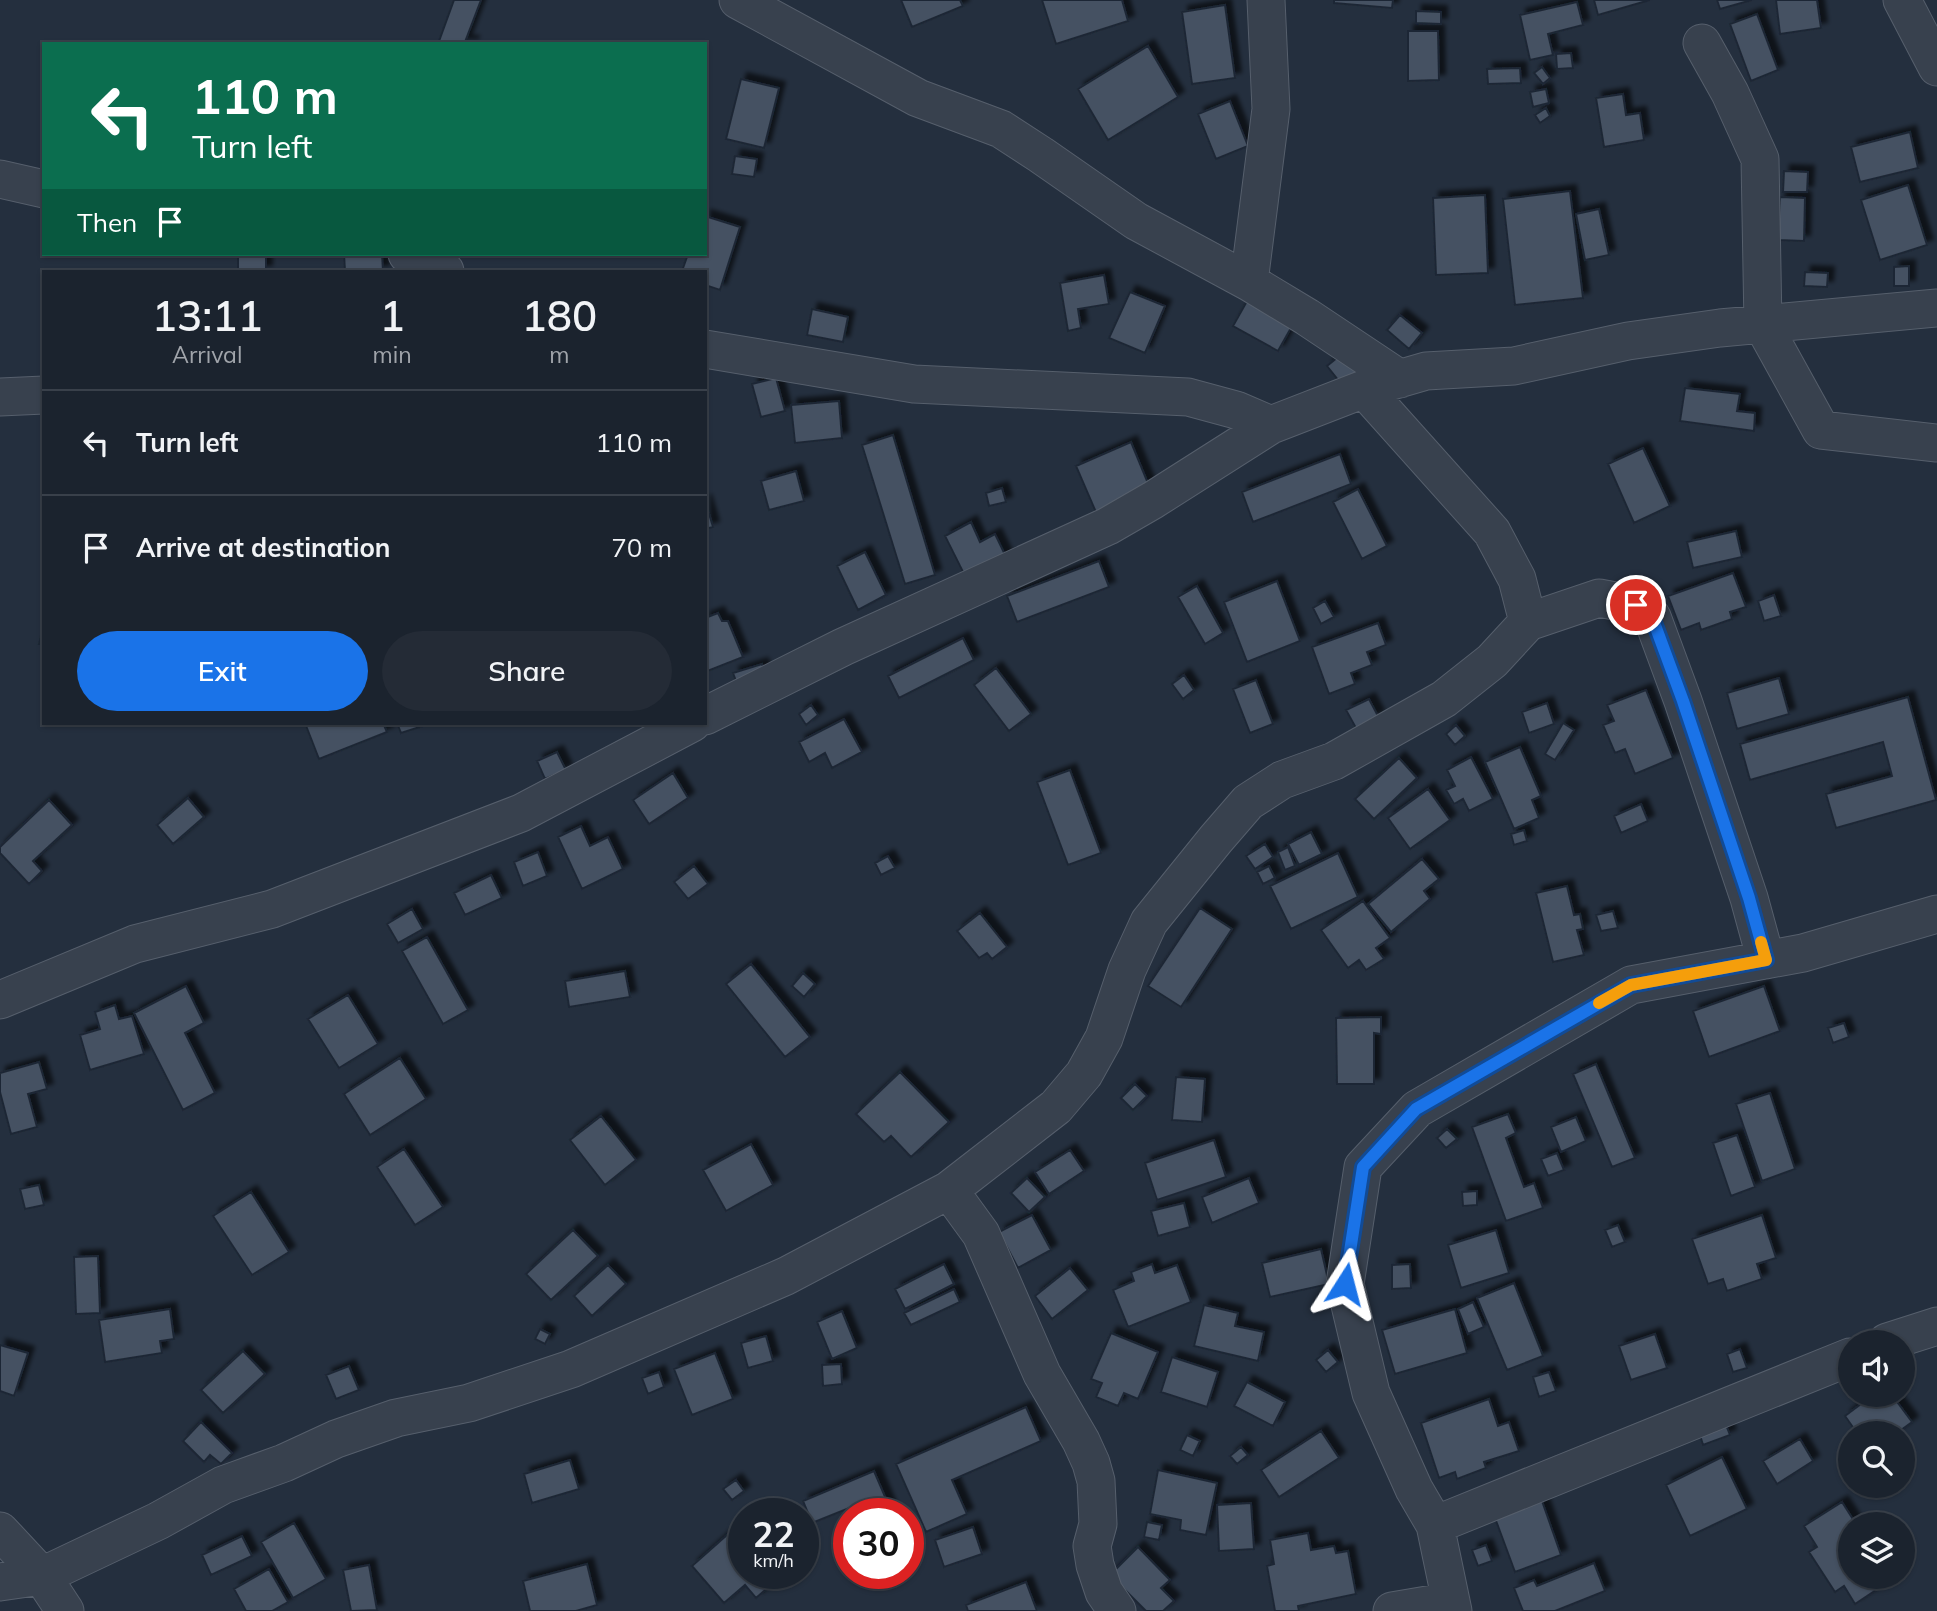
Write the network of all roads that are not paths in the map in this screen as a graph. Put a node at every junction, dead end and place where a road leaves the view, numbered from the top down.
1 (738, 0) edge
2 (1266, 0) edge
3 (1902, 0) edge
4 (1702, 43) dead end
5 (1937, 67) edge
6 (0, 179) edge
7 (42, 189) edge
8 (411, 256) edge
9 (443, 270) edge
10 (1249, 282) junction
11 (1937, 309) edge
12 (1763, 325) junction
13 (707, 349) edge
14 (1400, 379) junction
15 (1364, 389) junction
16 (42, 395) edge
17 (0, 397) edge
18 (1271, 425) junction
19 (1937, 443) edge
20 (1528, 622) junction
21 (707, 715) edge
22 (688, 725) edge
23 (1937, 914) edge
24 (1766, 960) junction
25 (0, 1000) edge
26 (949, 1190) junction
27 (1937, 1326) edge
28 (1915, 1333) edge
29 (1838, 1362) edge
30 (1435, 1525) junction
31 (0, 1531) edge
32 (42, 1576) junction
33 (0, 1582) edge
34 (1452, 1606) edge
35 (65, 1611) edge
36 (1117, 1611) edge
37 (1392, 1611) edge

1 - 10 street
2 - 10 street
3 - 5 street
4 - 12 street
6 - 7 street
8 - 9 street
10 - 14 street
11 - 12 street
12 - 14 street
12 - 19 street
13 - 18 street
14 - 15 street
15 - 18 street
15 - 20 street
16 - 17 street
18 - 21 street
20 - 24 street
20 - 26 street
22 - 25 street
23 - 24 street
24 - 30 street
26 - 32 street
26 - 36 street
27 - 28 street
29 - 30 street
30 - 34 street
31 - 32 street
32 - 33 street
32 - 35 street
34 - 37 street

